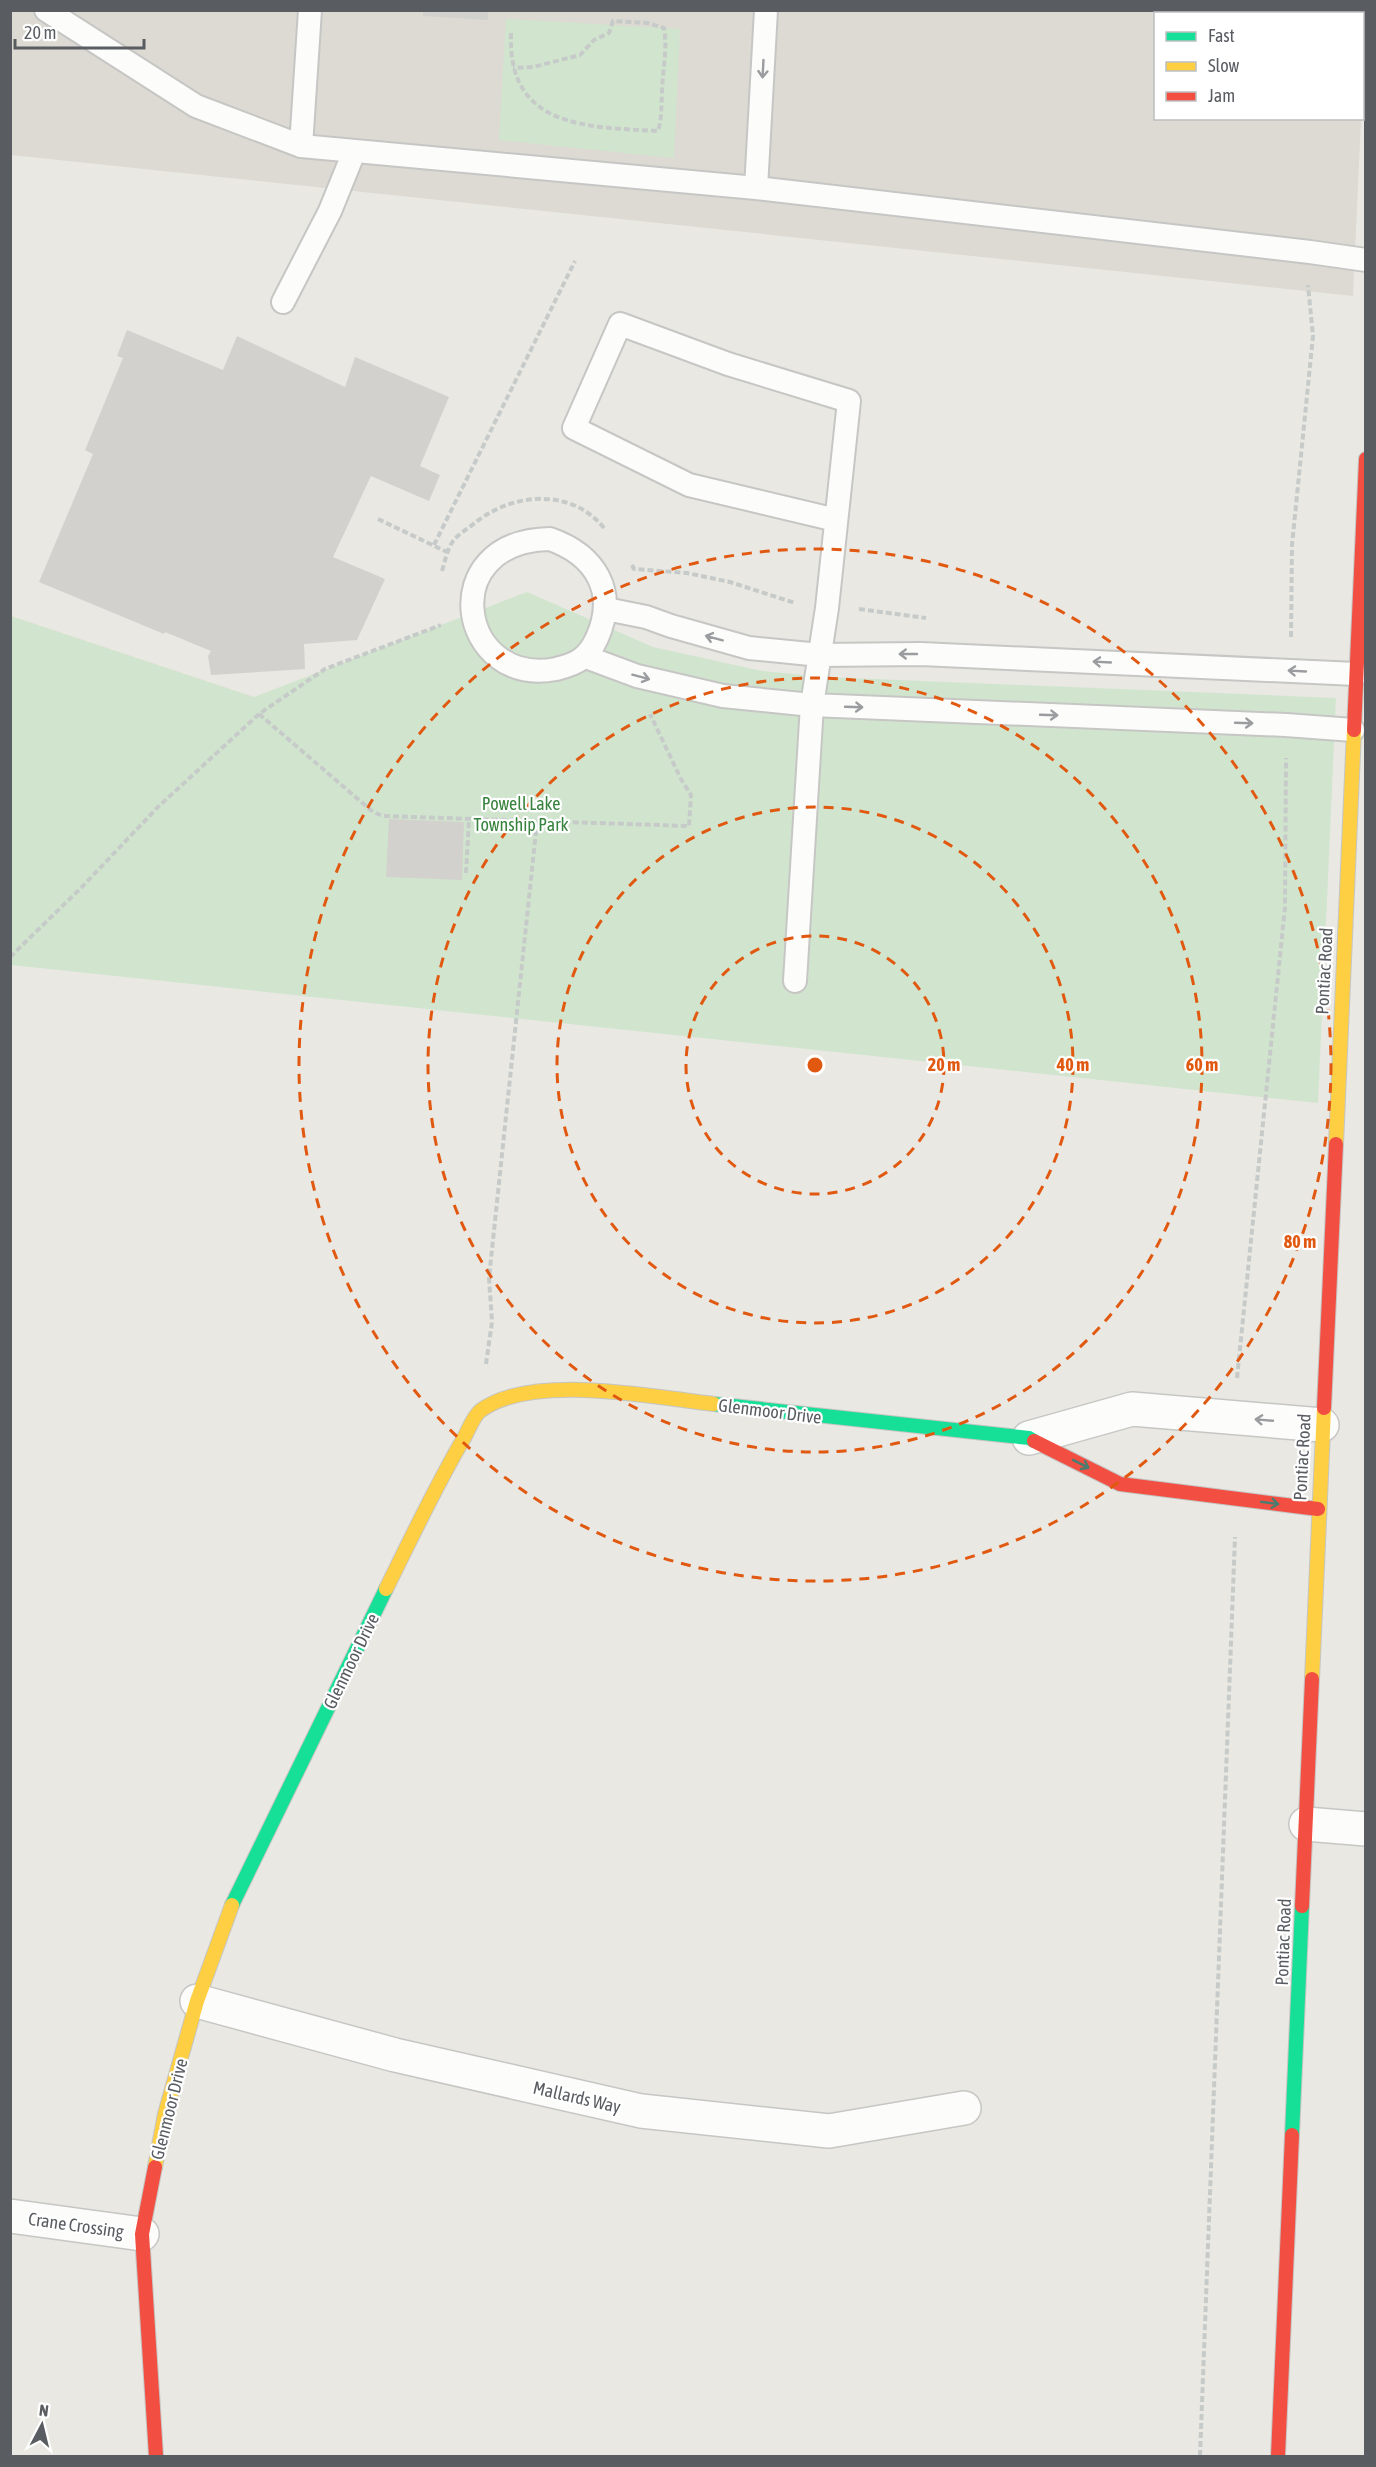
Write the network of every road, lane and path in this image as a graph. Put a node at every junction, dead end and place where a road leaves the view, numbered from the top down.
1 (46, 10) edge
2 (310, 10) edge
3 (766, 10) edge
4 (511, 33) dead end
5 (513, 68) junction
6 (301, 146) junction
7 (354, 152) junction
8 (756, 188) junction
9 (1310, 252) junction
10 (1365, 260) edge
11 (575, 261) dead end
12 (283, 302) dead end
13 (1365, 459) edge
14 (378, 519) dead end
15 (836, 520) junction
16 (610, 536) dead end
17 (434, 545) junction
18 (447, 552) junction
19 (628, 560) dead end
20 (441, 575) dead end
21 (826, 608) junction
22 (606, 609) junction
23 (441, 618) dead end
24 (938, 620) dead end
25 (442, 624) junction
26 (447, 634) dead end
27 (1291, 643) dead end
28 (820, 655) junction
29 (586, 657) junction
30 (1356, 674) junction
31 (637, 676) junction
32 (813, 705) junction
33 (259, 714) junction
34 (1286, 725) junction
35 (1353, 730) junction
36 (469, 819) junction
37 (537, 822) junction
38 (466, 873) dead end
39 (10, 957) edge
40 (795, 981) dead end
41 (479, 1412) junction
42 (1233, 1417) junction
43 (1322, 1425) junction
44 (1029, 1438) junction
45 (1230, 1498) junction
46 (1318, 1509) junction
47 (1306, 1824) junction
48 (1365, 1829) edge
49 (197, 2001) junction
50 (964, 2108) dead end
51 (10, 2216) edge
52 (142, 2234) junction
53 (156, 2457) edge
54 (1200, 2457) edge
55 (1278, 2457) edge

1 - 6 lane
2 - 6 lane
3 -> 8 lane
4 - 5 path
5 - 5 path
6 - 7 lane
7 - 8 lane
7 - 12 lane
8 - 9 lane
9 - 10 lane
9 - 27 path
11 - 17 path
13 - 30 street, Pontiac Road
14 - 17 path
15 - 15 lane
15 - 21 lane
16 - 18 path
17 - 18 path
18 - 20 path
19 - 21 path
21 - 24 path
21 - 28 lane
28 -> 22 lane
22 - 29 lane
22 - 29 lane
23 - 25 path
25 - 26 path
25 - 33 path
30 -> 28 lane
28 - 32 lane
29 - 31 lane
30 - 35 street, Pontiac Road
31 -> 32 lane
31 - 37 path
32 -> 34 lane
32 - 40 lane
33 - 36 path
33 - 39 path
34 - 35 lane
34 - 42 path
35 - 43 street, Pontiac Road
36 - 37 path
36 - 38 path
37 - 41 path
41 - 44 street, Glenmoor Drive
41 - 49 street, Glenmoor Drive
43 -> 42 street, Glenmoor Drive
42 - 44 street, Glenmoor Drive
43 - 46 street, Pontiac Road
44 -> 45 street, Glenmoor Drive
45 -> 46 street, Glenmoor Drive
45 - 54 path
46 - 47 street, Pontiac Road
47 - 48 street
47 - 55 street, Pontiac Road
49 - 50 street, Mallards Way
49 - 52 street, Glenmoor Drive
51 - 52 street, Crane Crossing
52 - 53 street, Glenmoor Drive

